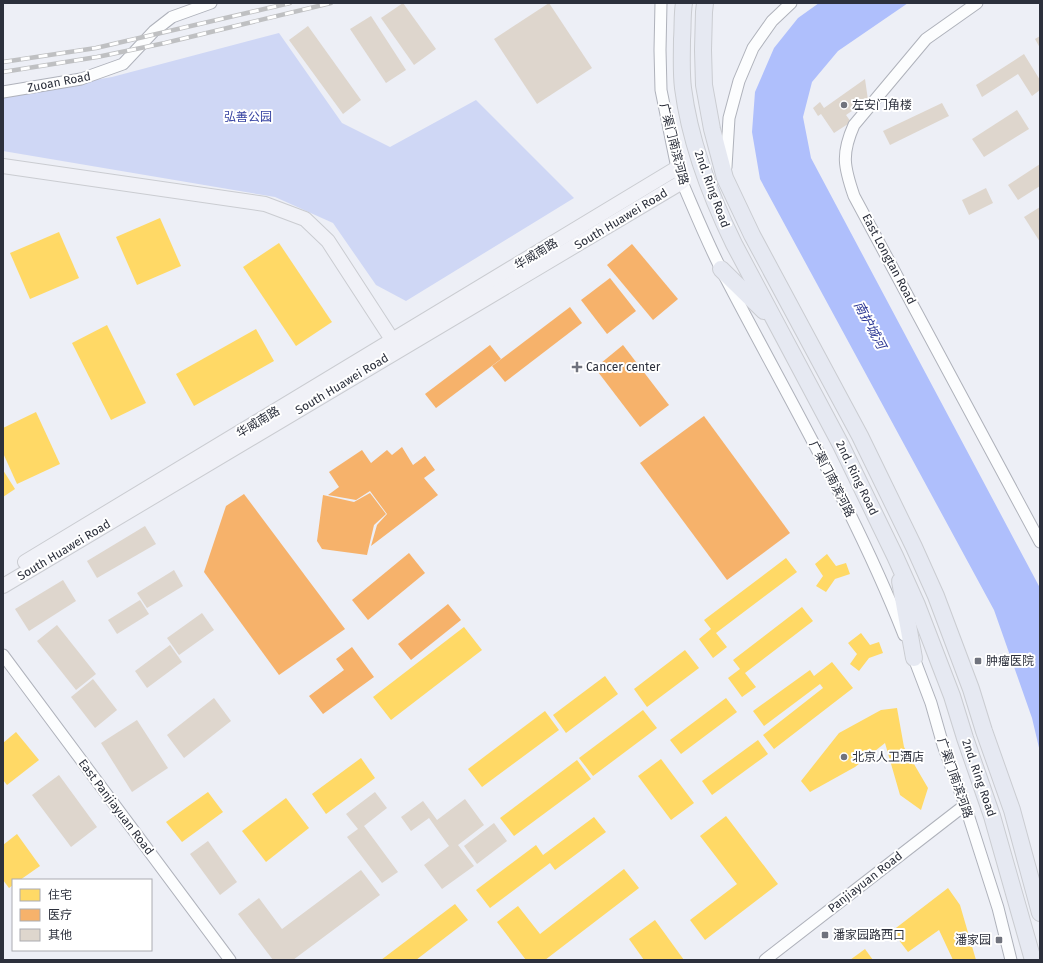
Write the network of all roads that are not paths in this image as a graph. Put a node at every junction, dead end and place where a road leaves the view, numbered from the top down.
1 (211, 3) edge
2 (661, 3) edge
3 (684, 3) edge
4 (705, 3) edge
5 (791, 3) edge
6 (977, 3) edge
7 (3, 92) edge
8 (3, 166) edge
9 (677, 168) junction
10 (725, 178) junction
11 (682, 182) junction
12 (721, 269) junction
13 (776, 322) junction
14 (393, 341) junction
15 (1040, 542) edge
16 (895, 556) junction
17 (3, 575) edge
18 (3, 586) edge
19 (3, 655) edge
20 (914, 658) junction
21 (965, 805) junction
22 (1040, 913) edge
23 (230, 960) edge
24 (765, 960) edge
25 (1011, 960) edge
26 (1033, 960) edge

1 - 7 street, Zuoan Road
2 - 9 street, 广渠门南滨河路
3 - 13 highway, 2nd. Ring Road
4 - 10 highway, 2nd. Ring Road
5 - 10 street
6 - 15 street, East Longtan Road
8 - 14 main road
9 - 11 street, 广渠门南滨河路
9 - 14 main road, 华威南路
10 - 22 highway, 2nd. Ring Road
11 - 12 street, 广渠门南滨河路
11 - 18 main road, South Huawei Road
12 - 13 highway
12 - 20 street, 广渠门南滨河路
13 - 16 highway, 2nd. Ring Road
14 - 17 main road, 华威南路
16 - 20 highway
16 - 26 highway, 2nd. Ring Road
19 - 23 street, East Panjiayuan Road
20 - 21 street, 广渠门南滨河路
21 - 24 street, Panjiayuan Road
21 - 25 street, 广渠门南滨河路

